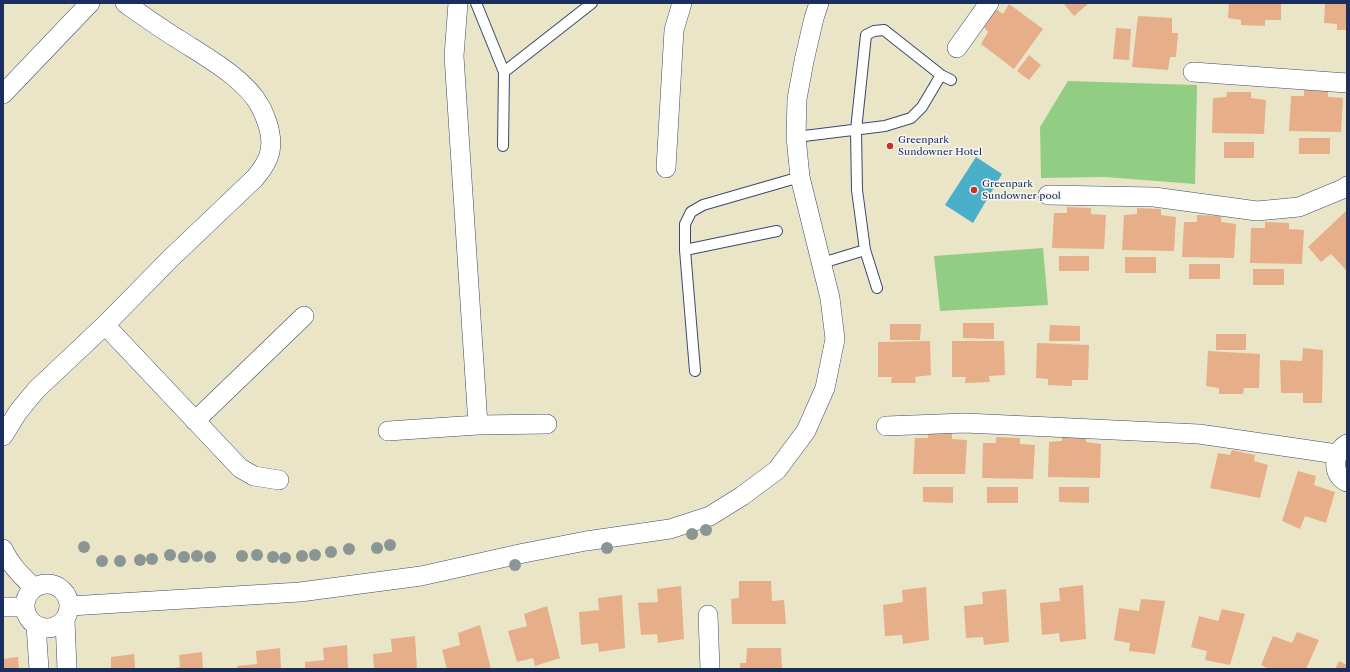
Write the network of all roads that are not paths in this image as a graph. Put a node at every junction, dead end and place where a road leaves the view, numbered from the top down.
1 (90, 3) edge
2 (125, 3) edge
3 (458, 3) edge
4 (476, 3) edge
5 (592, 3) edge
6 (682, 3) edge
7 (819, 3) edge
8 (989, 3) edge
9 (957, 48) dead end
10 (504, 72) junction
11 (1193, 72) dead end
12 (941, 75) junction
13 (951, 80) dead end
14 (1347, 83) edge
15 (3, 94) edge
16 (856, 130) junction
17 (796, 137) junction
18 (503, 146) dead end
19 (666, 168) dead end
20 (800, 177) junction
21 (1346, 188) edge
22 (1048, 195) dead end
23 (777, 231) dead end
24 (685, 250) junction
25 (865, 250) junction
26 (822, 263) junction
27 (877, 288) dead end
28 (304, 316) dead end
29 (104, 325) junction
30 (695, 371) dead end
31 (196, 421) junction
32 (547, 424) dead end
33 (478, 425) junction
34 (886, 426) dead end
35 (388, 431) dead end
36 (3, 436) edge
37 (1342, 449) edge
38 (279, 480) dead end
39 (1347, 482) edge
40 (3, 549) edge
41 (34, 588) junction
42 (3, 607) edge
43 (25, 607) junction
44 (67, 613) junction
45 (708, 615) dead end
46 (36, 625) junction
47 (39, 669) edge
48 (67, 669) edge
49 (710, 669) edge

1 - 15 street
2 - 29 street
3 - 33 street
4 - 10 lane
5 - 10 lane
6 - 19 street
7 - 17 street
8 - 9 street
10 - 18 lane
11 - 14 street
12 - 13 lane
12 - 16 lane
12 - 16 lane
16 - 17 lane
16 - 25 lane
17 - 20 street
20 - 24 lane
20 - 26 street
21 - 22 street
23 - 24 lane
24 - 30 lane
25 - 26 lane
25 - 27 lane
26 - 44 street
28 - 31 street
29 - 31 street
29 - 36 street
31 - 38 street
32 - 33 street
33 - 35 street
34 - 37 street
37 - 39 street
40 - 41 street
41 - 43 street
41 - 44 street
42 - 43 street
43 - 46 street
44 - 46 street
44 - 48 street
45 - 49 street
46 - 47 street

